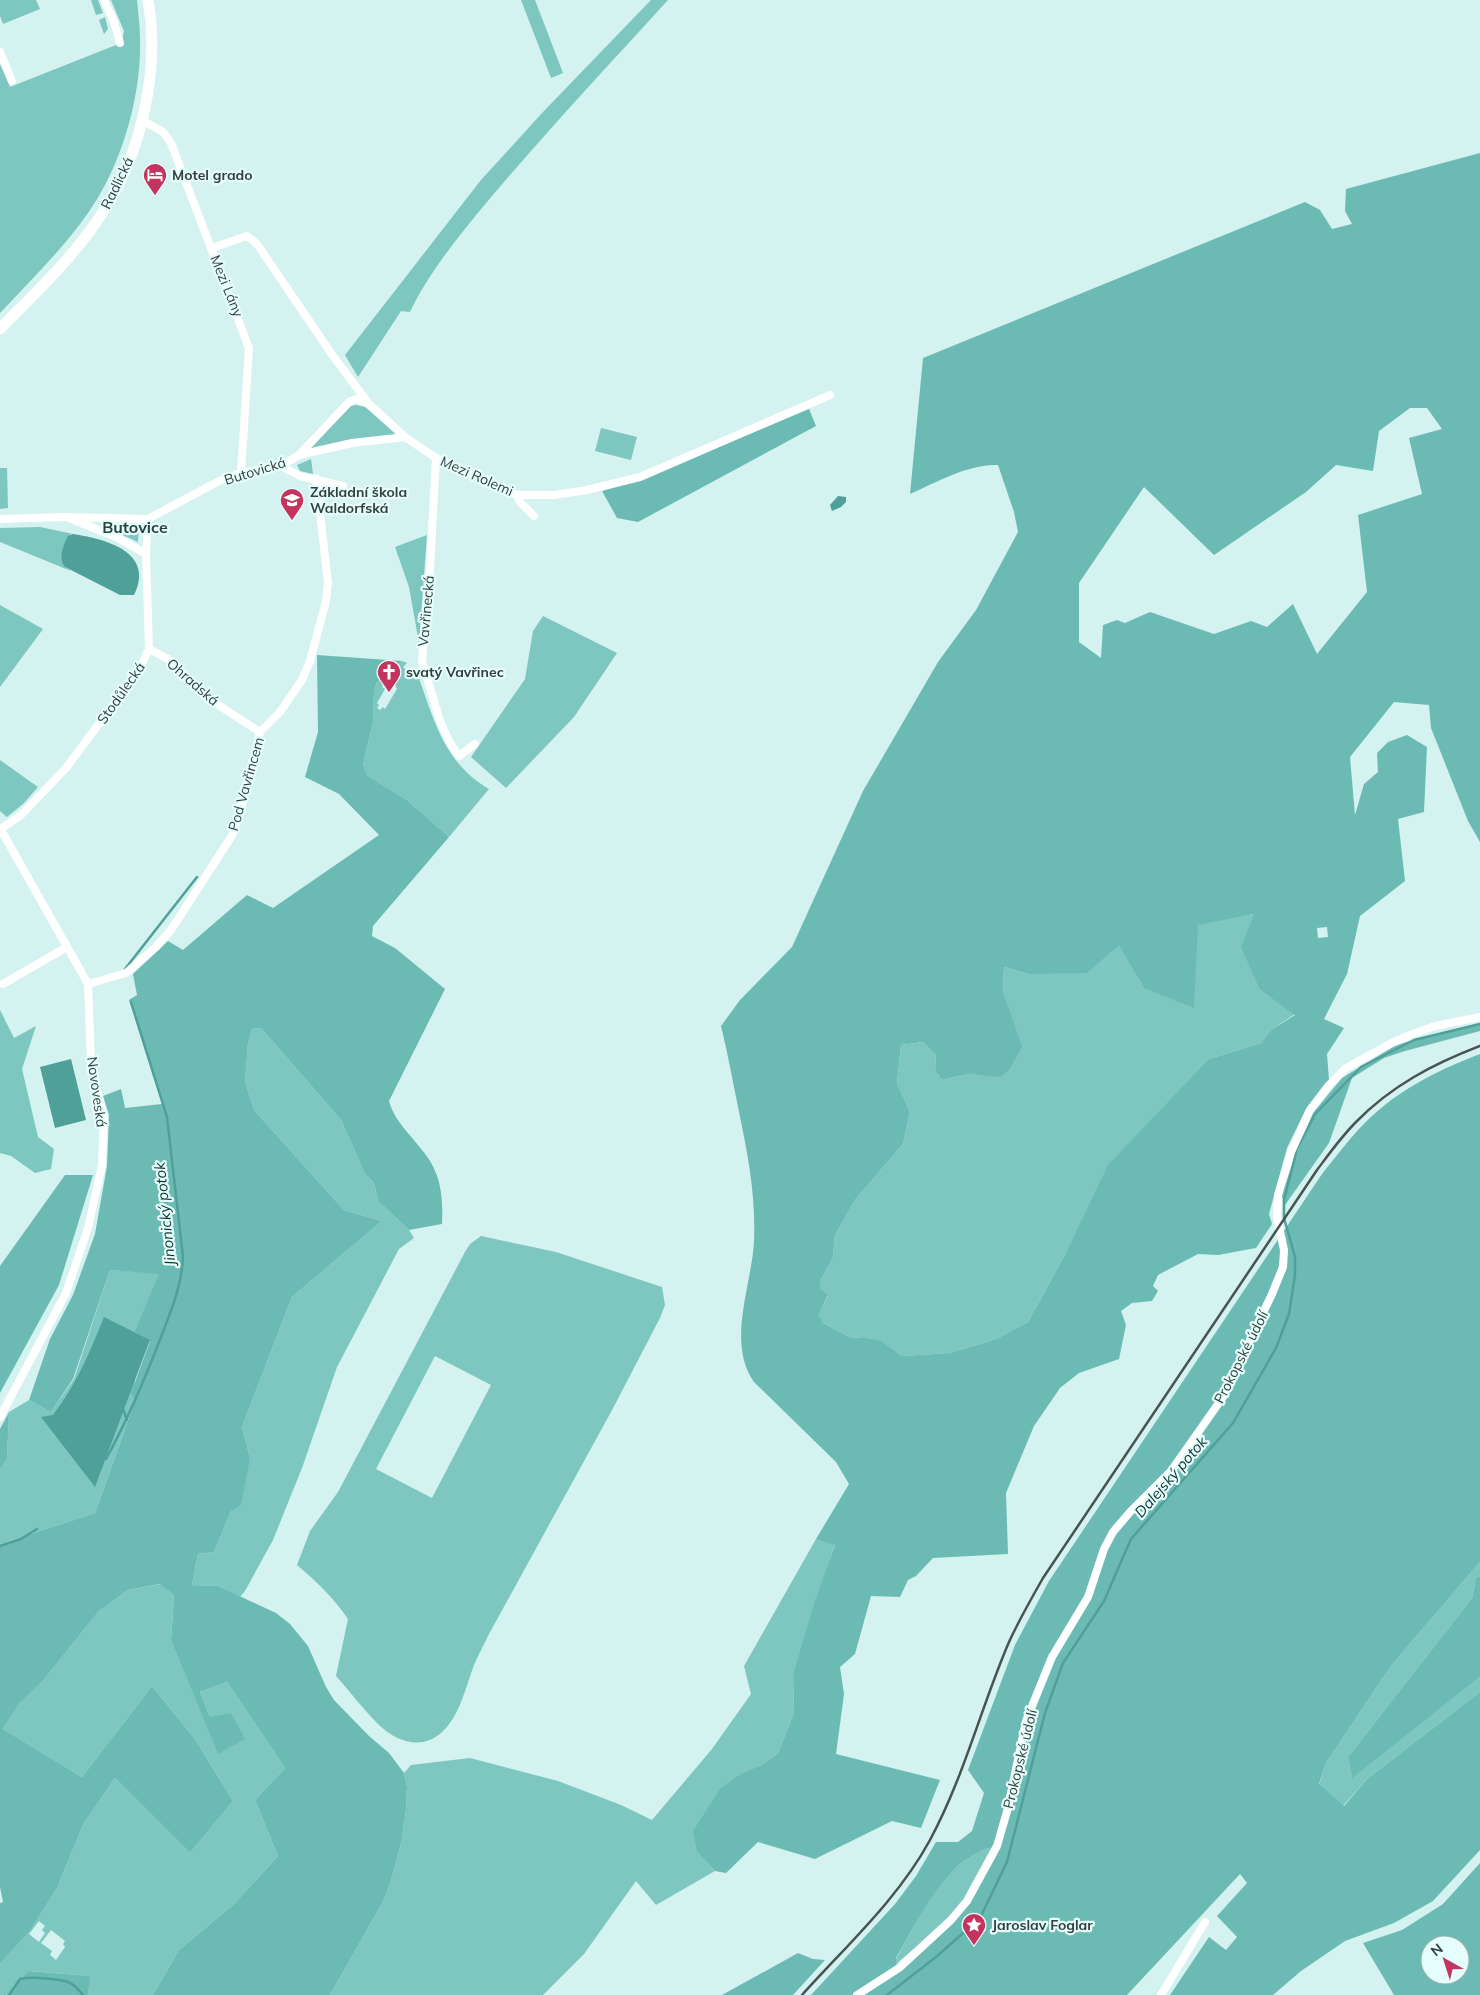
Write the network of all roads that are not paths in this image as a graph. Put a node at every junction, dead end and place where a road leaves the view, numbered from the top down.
1 (104, 0) edge
2 (148, 0) edge
3 (120, 43) dead end
4 (0, 52) edge
5 (12, 82) dead end
6 (142, 120) junction
7 (212, 248) junction
8 (0, 329) edge
9 (830, 395) dead end
10 (369, 404) junction
11 (405, 437) junction
12 (299, 455) junction
13 (436, 458) junction
14 (281, 466) junction
15 (242, 473) junction
16 (316, 478) junction
17 (343, 486) dead end
18 (517, 494) junction
19 (534, 516) dead end
20 (65, 517) junction
21 (148, 518) junction
22 (0, 519) edge
23 (146, 554) junction
24 (149, 649) junction
25 (260, 732) junction
26 (475, 744) dead end
27 (0, 828) edge
28 (67, 947) junction
29 (3, 984) dead end
30 (88, 984) junction
31 (1480, 1016) edge
32 (0, 1417) edge
33 (1205, 1922) dead end
34 (857, 1995) edge
35 (1161, 1995) edge

1 - 3 street
2 - 6 main road, Radlická
4 - 5 street
6 - 7 street, Mezi Lány
6 - 8 main road, Radlická
7 - 10 street, Mezi Rolemi
7 - 15 street, Mezi Lány
9 - 18 street, Mezi Rolemi
10 - 11 street, Mezi Rolemi
10 - 12 street, Butovická
11 - 12 street
11 - 13 street, Mezi Rolemi
12 - 14 street, Butovická
13 - 18 street, Mezi Rolemi
13 - 26 street, Vavřinecká
14 - 15 street, Butovická
14 - 16 street
15 - 21 street, Butovická
16 - 17 street
16 - 25 street, Pod Vavřincem
18 - 19 street
20 - 21 street, Butovická
20 - 22 street, Butovická
20 - 23 street, Butovická
21 - 23 street, Stodůlecká
23 - 24 street, Stodůlecká
24 - 25 street, Ohradská
24 - 27 street, Stodůlecká
25 - 30 street, Pod Vavřincem
27 - 28 street, Novoveská
28 - 29 street
28 - 30 street, Novoveská
30 - 32 street, Novoveská
31 - 34 street, Prokopské údolí
33 - 35 street

